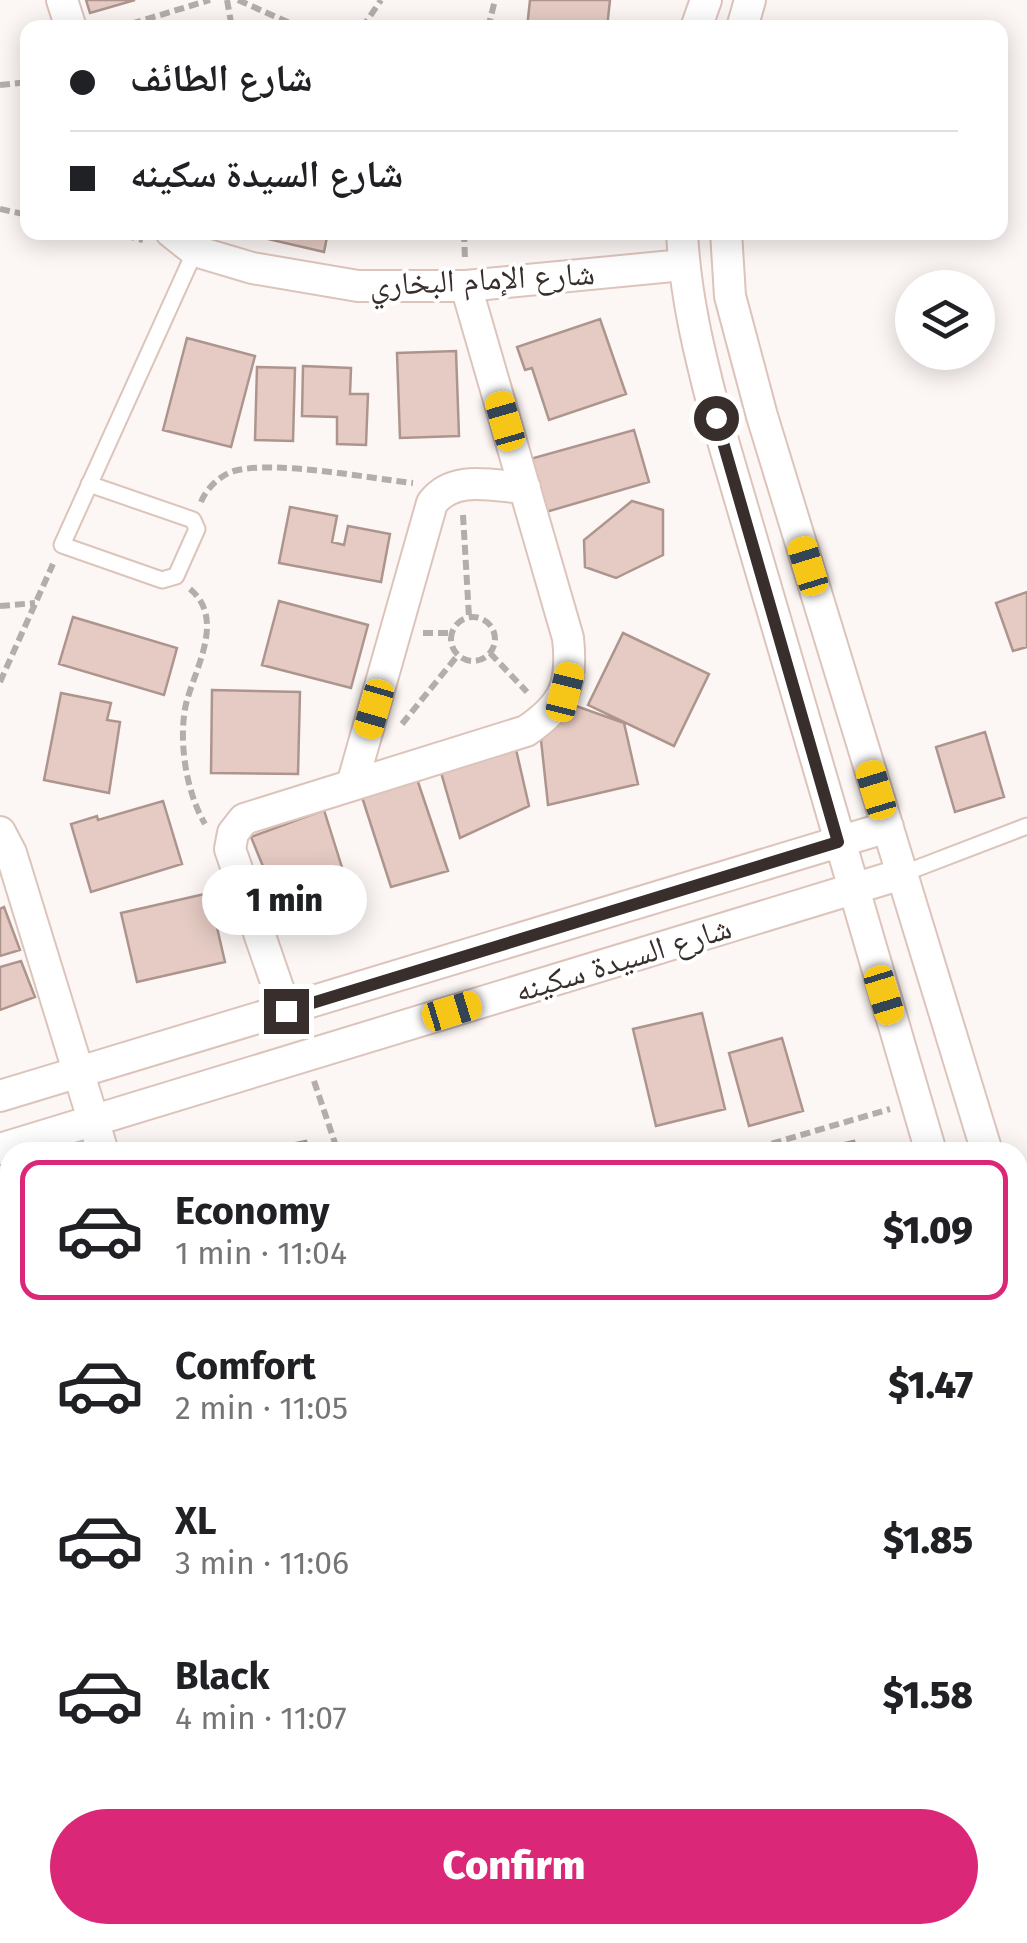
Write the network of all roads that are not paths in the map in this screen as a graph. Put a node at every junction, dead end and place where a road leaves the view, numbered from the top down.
1 (682, 240) edge
2 (726, 240) edge
3 (183, 242) edge
4 (684, 265) junction
5 (466, 286) junction
6 (90, 484) junction
7 (525, 488) junction
8 (352, 785) junction
9 (1027, 826) edge
10 (888, 827) junction
11 (0, 832) edge
12 (838, 842) junction
13 (902, 874) junction
14 (853, 889) junction
15 (286, 1011) junction
16 (79, 1072) junction
17 (0, 1096) edge
18 (94, 1120) junction
19 (25, 1142) edge
20 (101, 1142) edge
21 (928, 1142) edge
22 (984, 1142) edge

1 - 4 street
2 - 10 street
3 - 5 street, شارع الإمام البخاري
3 - 6 lane
4 - 5 street, شارع الإمام البخاري
4 - 12 street
5 - 7 street
6 - 6 lane
7 - 8 street
7 - 8 street
8 - 15 street
9 - 13 lane
10 - 12 street, شارع السيدة سكينه
10 - 13 street
11 - 16 street
12 - 14 street
12 - 15 street, شارع السيدة سكينه
13 - 14 street, شارع السيدة سكينه
13 - 22 street
14 - 18 street, شارع السيدة سكينه
14 - 21 street
15 - 16 street, شارع السيدة سكينه
16 - 17 street, شارع السيدة سكينه
16 - 18 street
18 - 19 street, شارع السيدة سكينه
18 - 20 street

